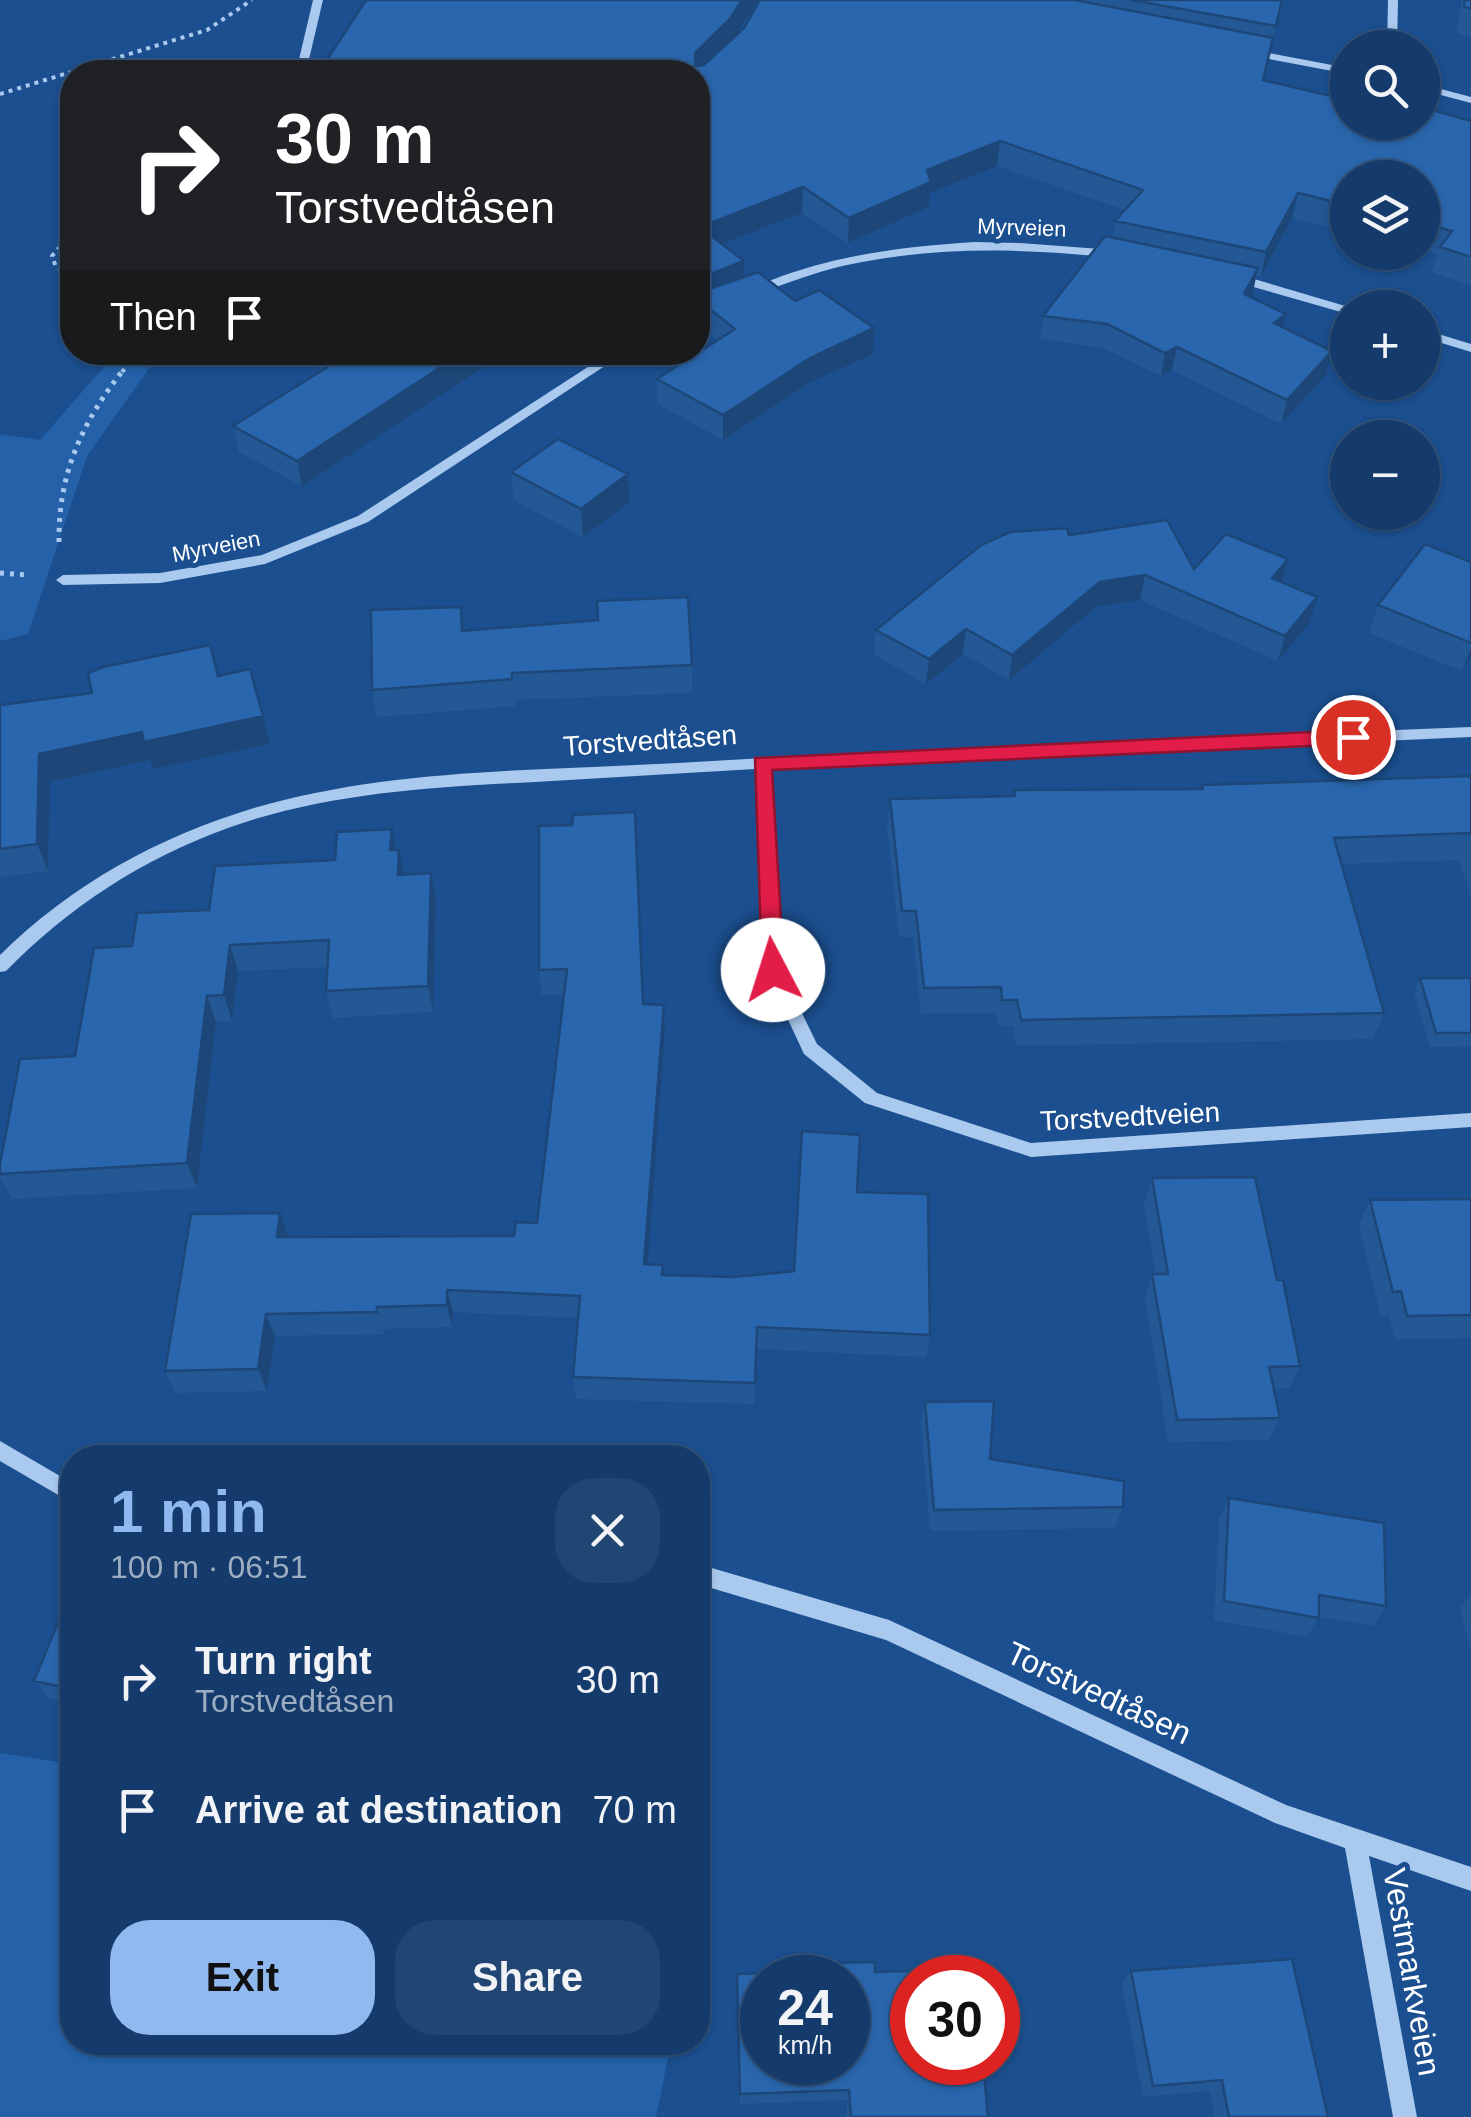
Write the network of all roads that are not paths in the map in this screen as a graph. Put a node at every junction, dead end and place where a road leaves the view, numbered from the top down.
1 (318, 0) edge
2 (1393, 0) edge
3 (1392, 30) edge
4 (1235, 50) edge
5 (304, 60) edge
6 (1330, 68) edge
7 (1440, 92) edge
8 (1471, 100) edge
9 (1127, 255) edge
10 (1220, 274) edge
11 (730, 300) edge
12 (1330, 305) edge
13 (1440, 339) edge
14 (1471, 348) edge
15 (600, 365) edge
16 (63, 580) road end
17 (1471, 732) edge
18 (762, 763) junction
19 (0, 966) edge
20 (1471, 1120) edge
21 (0, 1450) edge
22 (60, 1487) edge
23 (710, 1578) edge
24 (1355, 1840) junction
25 (1471, 1879) edge
26 (1406, 2117) edge

1 - 5 street
2 - 3 street
4 - 6 street
7 - 8 street
9 - 11 street, Myrveien
10 - 12 street
13 - 14 street
15 - 16 street, Myrveien
17 - 18 street, Torstvedtåsen
18 - 19 street, Torstvedtåsen
18 - 20 street, Torstvedtveien
21 - 22 street
23 - 24 street, Torstvedtåsen
24 - 25 street, Torstvedtåsen
24 - 26 street, Vestmarkveien

